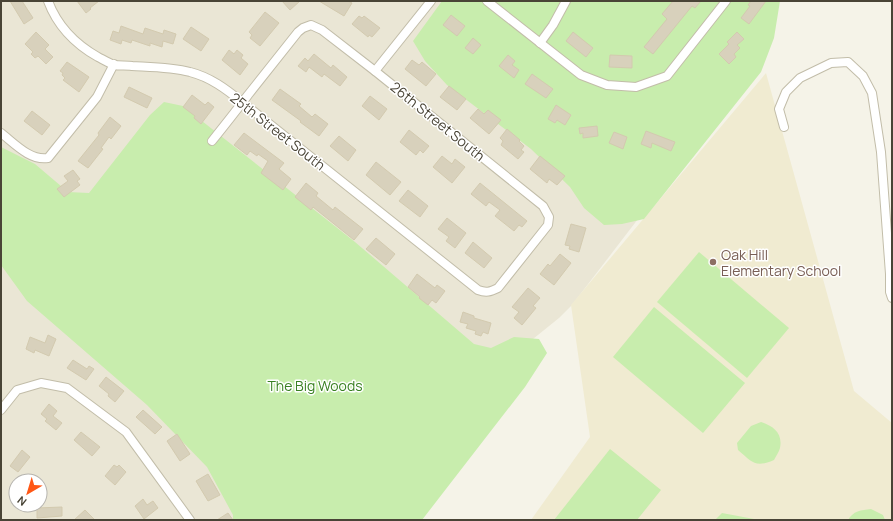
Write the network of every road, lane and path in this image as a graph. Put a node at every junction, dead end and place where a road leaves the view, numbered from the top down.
1 (48, 1) edge
2 (431, 1) edge
3 (487, 1) edge
4 (566, 1) edge
5 (726, 1) edge
6 (540, 43) junction
7 (114, 64) junction
8 (375, 71) junction
9 (242, 102) junction
10 (784, 127) dead end
11 (1, 133) edge
12 (212, 141) dead end
13 (498, 288) joint
14 (892, 298) edge
15 (1, 410) edge
16 (190, 520) edge

1 - 7 street, 25th Street South
2 - 8 street
3 - 6 street
4 - 6 street
5 - 6 street
7 - 9 street, 25th Street South
7 - 11 street
8 - 9 street, 26th Street South
8 - 13 street, 26th Street South
9 - 12 street
9 - 13 street, 25th Street South
10 - 14 street
15 - 16 street

